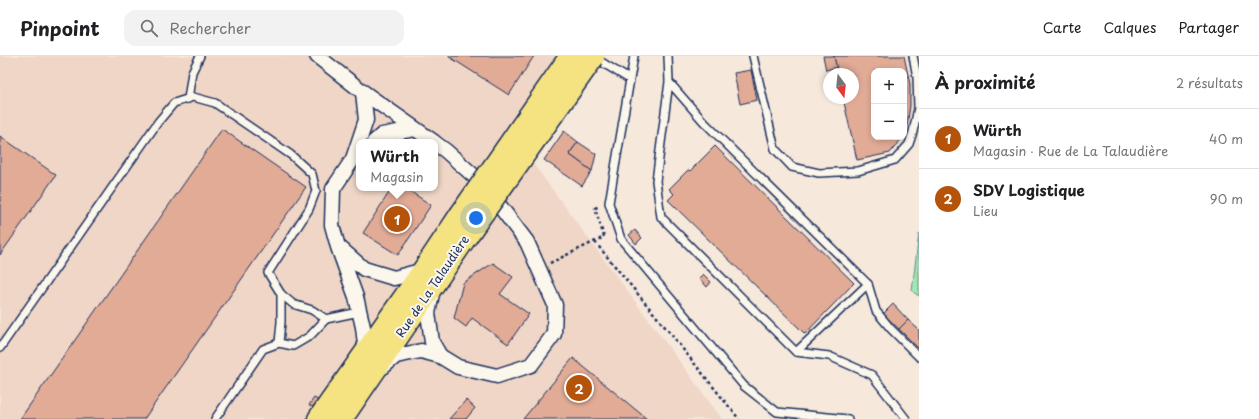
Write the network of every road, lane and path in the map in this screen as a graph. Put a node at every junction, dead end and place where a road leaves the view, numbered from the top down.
1 (200, 56) edge
2 (317, 56) edge
3 (571, 56) edge
4 (593, 56) edge
5 (634, 56) edge
6 (668, 56) edge
7 (753, 56) edge
8 (913, 56) edge
9 (630, 79) junction
10 (669, 82) junction
11 (363, 92) junction
12 (188, 98) junction
13 (415, 129) junction
14 (361, 139) edge
15 (377, 139) edge
16 (430, 139) edge
17 (438, 145) edge
18 (356, 156) edge
19 (609, 203) junction
20 (464, 224) junction
21 (595, 242) junction
22 (338, 247) junction
23 (538, 268) junction
24 (430, 275) junction
25 (868, 284) junction
26 (281, 294) junction
27 (359, 312) junction
28 (326, 319) junction
29 (279, 343) junction
30 (0, 348) edge
31 (796, 352) junction
32 (366, 353) junction
33 (440, 356) junction
34 (919, 357) edge
35 (368, 379) junction
36 (215, 419) edge
37 (319, 419) edge
38 (341, 419) edge
39 (739, 419) edge
40 (848, 419) edge
41 (906, 419) edge

1 - 12 lane
2 - 11 street
3 - 20 main road, Rue de La Talaudière, bridge
4 - 9 lane
4 - 20 main road, Rue de La Talaudière, bridge
5 - 9 lane
6 - 10 lane
7 - 8 lane
9 - 19 lane
10 - 25 lane
10 - 31 lane
11 - 13 street
11 - 14 street
12 - 26 lane
12 - 30 lane
13 - 15 street
13 - 16 street
17 - 23 street
18 - 22 street
19 - 21 path
19 - 40 lane
20 - 24 main road, Rue de La Talaudière
21 - 23 path
21 - 39 path
22 - 24 street
22 - 27 street
23 - 33 street
24 - 32 main road, Rue de La Talaudière
24 - 33 street
24 - 35 main road, Rue de La Talaudière
25 - 31 lane
25 - 34 lane
26 - 28 lane
26 - 29 lane
27 - 28 lane
27 - 32 street
28 - 29 lane
29 - 36 lane
31 - 41 lane
32 - 37 main road, Rue de La Talaudière
33 - 35 street
35 - 38 main road, Rue de La Talaudière

